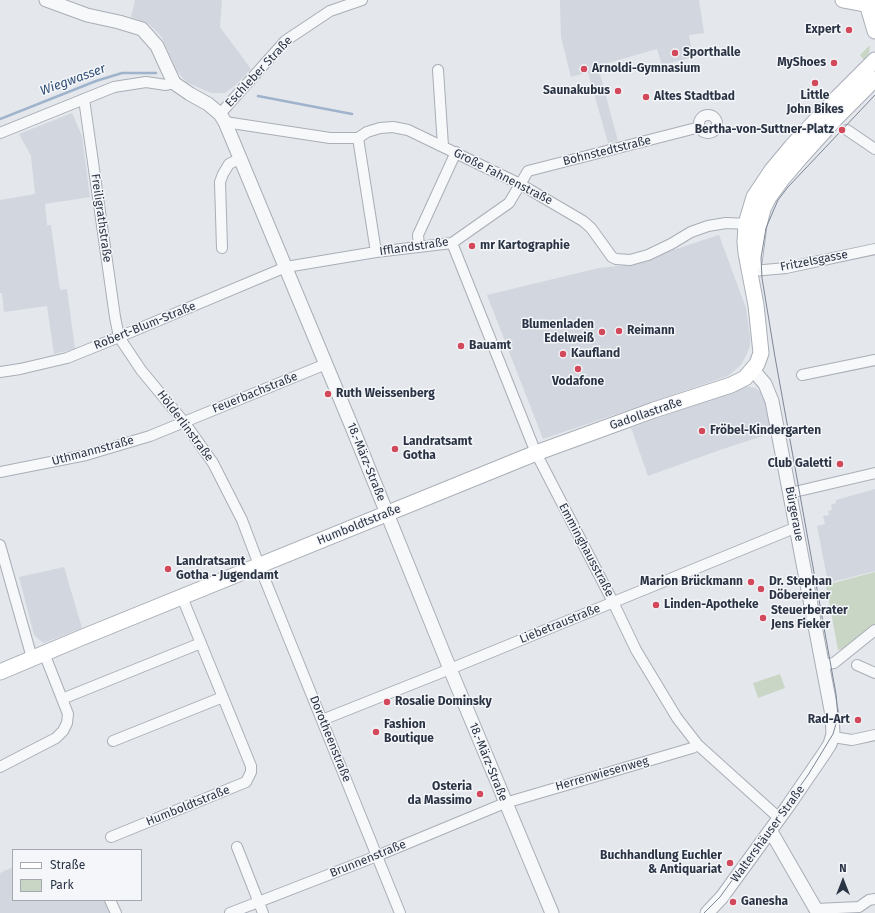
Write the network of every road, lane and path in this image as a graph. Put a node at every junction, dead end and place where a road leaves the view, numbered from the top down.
1 (46, 0) edge
2 (362, 0) edge
3 (843, 0) edge
4 (870, 3) edge
5 (875, 31) edge
6 (875, 60) edge
7 (438, 70) dead end
8 (875, 79) edge
9 (174, 83) junction
10 (84, 99) junction
11 (832, 113) junction
12 (223, 118) junction
13 (700, 127) dead end
14 (848, 130) dead end
15 (0, 133) edge
16 (358, 138) junction
17 (443, 146) junction
18 (875, 150) edge
19 (456, 152) junction
20 (241, 158) junction
21 (520, 184) junction
22 (752, 224) junction
23 (452, 243) junction
24 (419, 247) junction
25 (222, 248) dead end
26 (875, 249) edge
27 (376, 252) junction
28 (286, 267) junction
29 (753, 276) junction
30 (119, 337) junction
31 (875, 360) edge
32 (326, 364) junction
33 (754, 370) junction
34 (0, 372) edge
35 (802, 375) dead end
36 (184, 422) junction
37 (536, 453) junction
38 (0, 472) edge
39 (875, 473) edge
40 (790, 493) junction
41 (387, 514) junction
42 (797, 527) junction
43 (0, 545) edge
44 (259, 565) junction
45 (182, 597) junction
46 (613, 602) junction
47 (875, 630) edge
48 (200, 643) junction
49 (38, 656) junction
50 (857, 664) dead end
51 (822, 665) junction
52 (450, 669) junction
53 (0, 672) edge
54 (875, 673) edge
55 (223, 697) junction
56 (62, 699) junction
57 (322, 720) junction
58 (875, 735) edge
59 (833, 738) junction
60 (113, 740) dead end
61 (698, 745) junction
62 (0, 767) edge
63 (505, 802) junction
64 (779, 818) junction
65 (769, 832) junction
66 (111, 837) dead end
67 (237, 847) dead end
68 (376, 856) junction
69 (875, 899) edge
70 (110, 901) edge
71 (259, 902) junction
72 (817, 911) edge
73 (116, 913) edge
74 (230, 913) edge
75 (263, 913) edge
76 (400, 913) edge
77 (552, 913) edge
78 (707, 913) edge

1 - 9 street
2 - 12 street, Eschleber Straße
3 - 4 main road
4 - 5 main road
6 - 11 main road
7 - 17 street
8 - 11 main road
9 - 10 street
9 - 12 street
10 - 15 street
10 - 30 street, Freiligrathstraße
11 - 22 main road
12 - 16 street, Große Fahnenstraße
12 - 20 street, 18.-März-Straße
13 - 21 street, Bohnstedtstraße
14 - 18 street
16 - 17 street, Große Fahnenstraße
16 - 27 street
17 - 19 street, Große Fahnenstraße
19 - 21 street, Große Fahnenstraße
19 - 24 street
20 - 25 street
20 - 28 street, 18.-März-Straße
21 - 22 street, Große Fahnenstraße
21 - 23 street, Ifflandstraße
22 - 29 main road
23 - 24 street, Ifflandstraße
23 - 37 street, Emminghausstraße
24 - 27 street, Ifflandstraße
26 - 29 street, Fritzelsgasse
27 - 28 street, Ifflandstraße
28 - 30 street, Robert-Blum-Straße
28 - 32 street, 18.-März-Straße
29 - 33 main road
30 - 34 street, Robert-Blum-Straße
30 - 36 street, Hölderlinstraße
31 - 35 street
32 - 36 street, Feuerbachstraße
32 - 41 street, 18.-März-Straße
33 - 37 main road, Gadollastraße
33 - 40 street, Bürgeraue
36 - 38 street, Uthmannstraße
36 - 44 street, Hölderlinstraße
37 - 41 main road, Humboldtstraße
37 - 46 street, Emminghausstraße
39 - 40 street
40 - 42 street, Bürgeraue
41 - 44 main road, Humboldtstraße
41 - 52 street, 18.-März-Straße
42 - 46 street, Liebetraustraße
42 - 51 street, Bürgeraue
43 - 49 street
44 - 45 main road, Humboldtstraße
44 - 57 street, Dorotheenstraße
45 - 48 street, Humboldtstraße
45 - 49 main road, Humboldtstraße
46 - 52 street, Liebetraustraße
46 - 61 street, Emminghausstraße
47 - 51 street
48 - 55 street, Humboldtstraße
48 - 56 street
49 - 53 main road, Humboldtstraße
49 - 56 street
50 - 54 street
51 - 59 street, Bürgeraue
52 - 57 street, Liebetraustraße
52 - 63 street, 18.-März-Straße
55 - 60 street
55 - 66 street, Humboldtstraße
56 - 62 street
57 - 68 street, Dorotheenstraße
58 - 59 street
59 - 64 street, Waltershäuser Straße
61 - 63 street, Herrenwiesenweg
61 - 64 street, Emminghausstraße
63 - 68 street, Brunnenstraße
63 - 77 street, 18.-März-Straße
64 - 65 street, Waltershäuser Straße
65 - 72 street
65 - 78 street, Waltershäuser Straße
67 - 71 street
68 - 71 street, Brunnenstraße
68 - 76 street, Dorotheenstraße
69 - 72 street
70 - 73 street
71 - 74 street, Brunnenstraße
71 - 75 street

